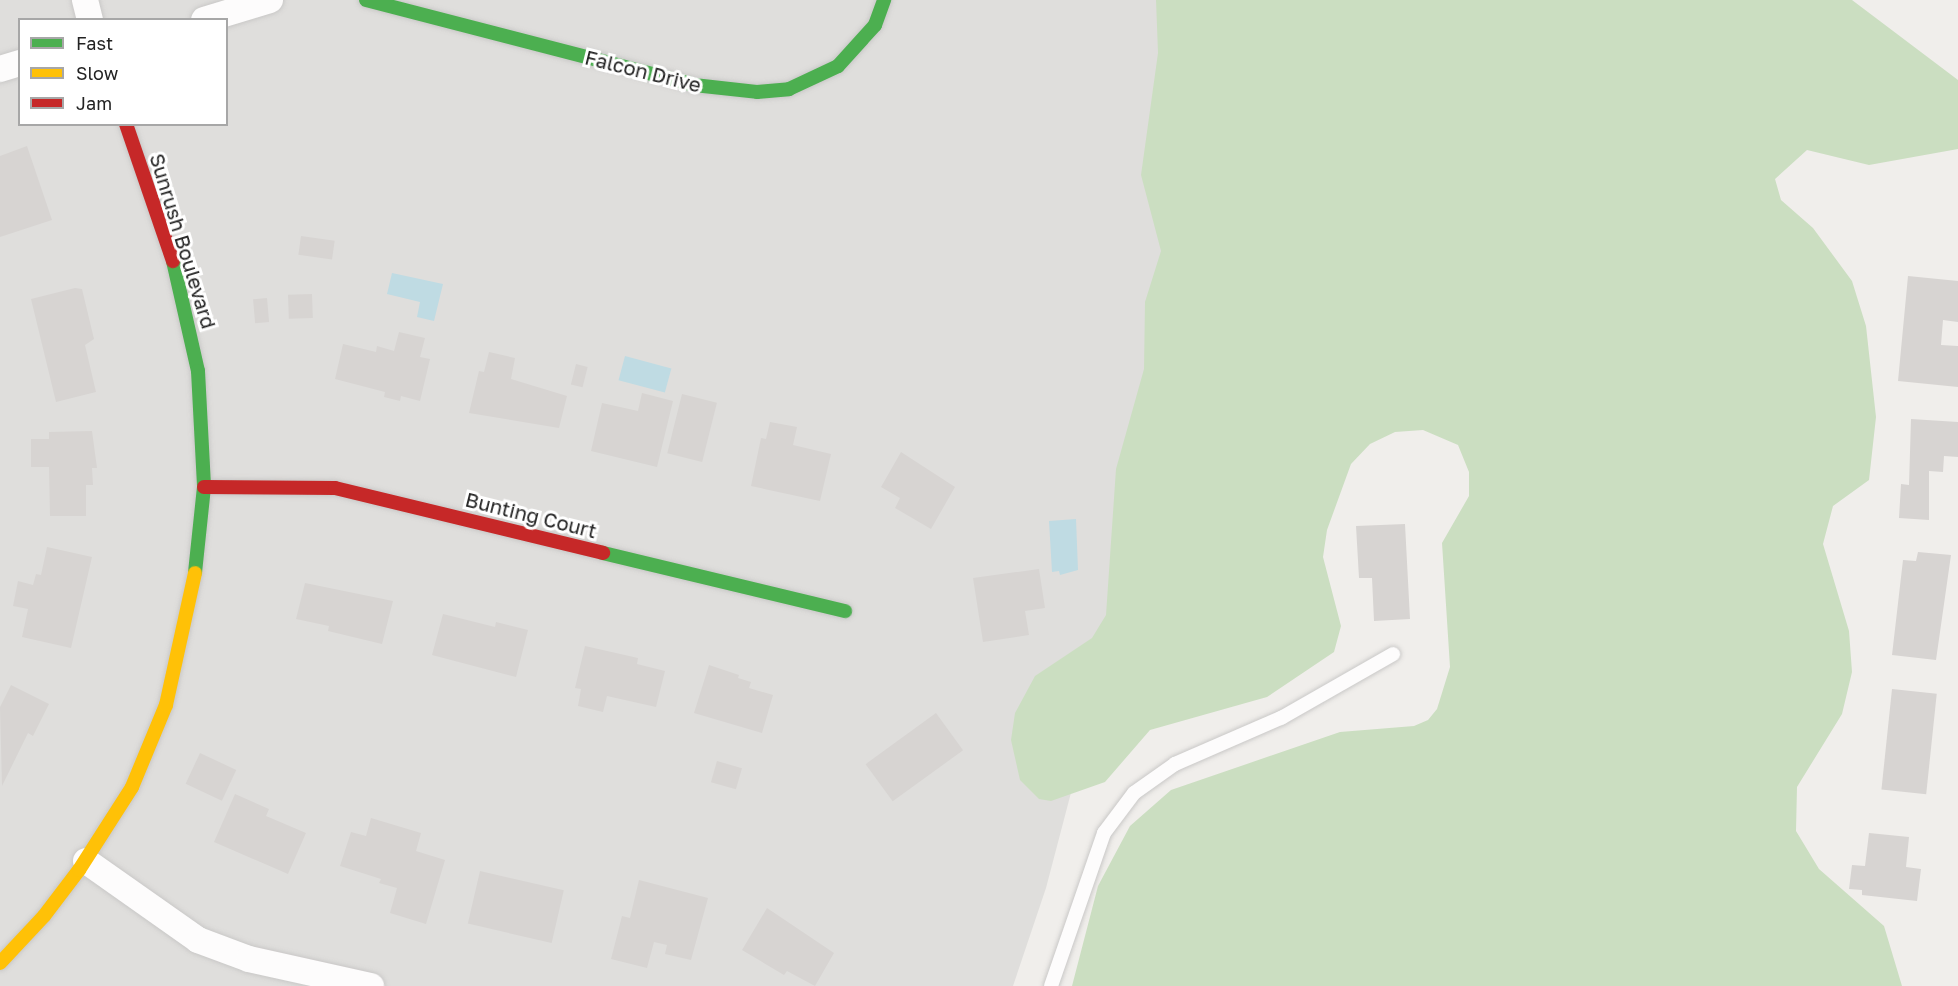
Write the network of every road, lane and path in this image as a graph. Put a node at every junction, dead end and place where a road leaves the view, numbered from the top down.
1 (85, 0) edge
2 (270, 0) edge
3 (366, 0) edge
4 (884, 0) edge
5 (90, 18) edge
6 (211, 18) edge
7 (18, 64) edge
8 (0, 69) edge
9 (127, 126) edge
10 (204, 487) junction
11 (844, 611) dead end
12 (1393, 654) dead end
13 (86, 861) junction
14 (0, 963) edge
15 (371, 986) edge
16 (1051, 986) edge

1 - 5 street
2 - 6 street
3 - 4 street, Falcon Drive
7 - 8 street
9 - 10 street, Sunrush Boulevard
10 - 11 street, Bunting Court
10 - 13 street, Sunrush Boulevard
12 - 16 lane
13 - 14 street, Sunrush Boulevard
13 - 15 street

